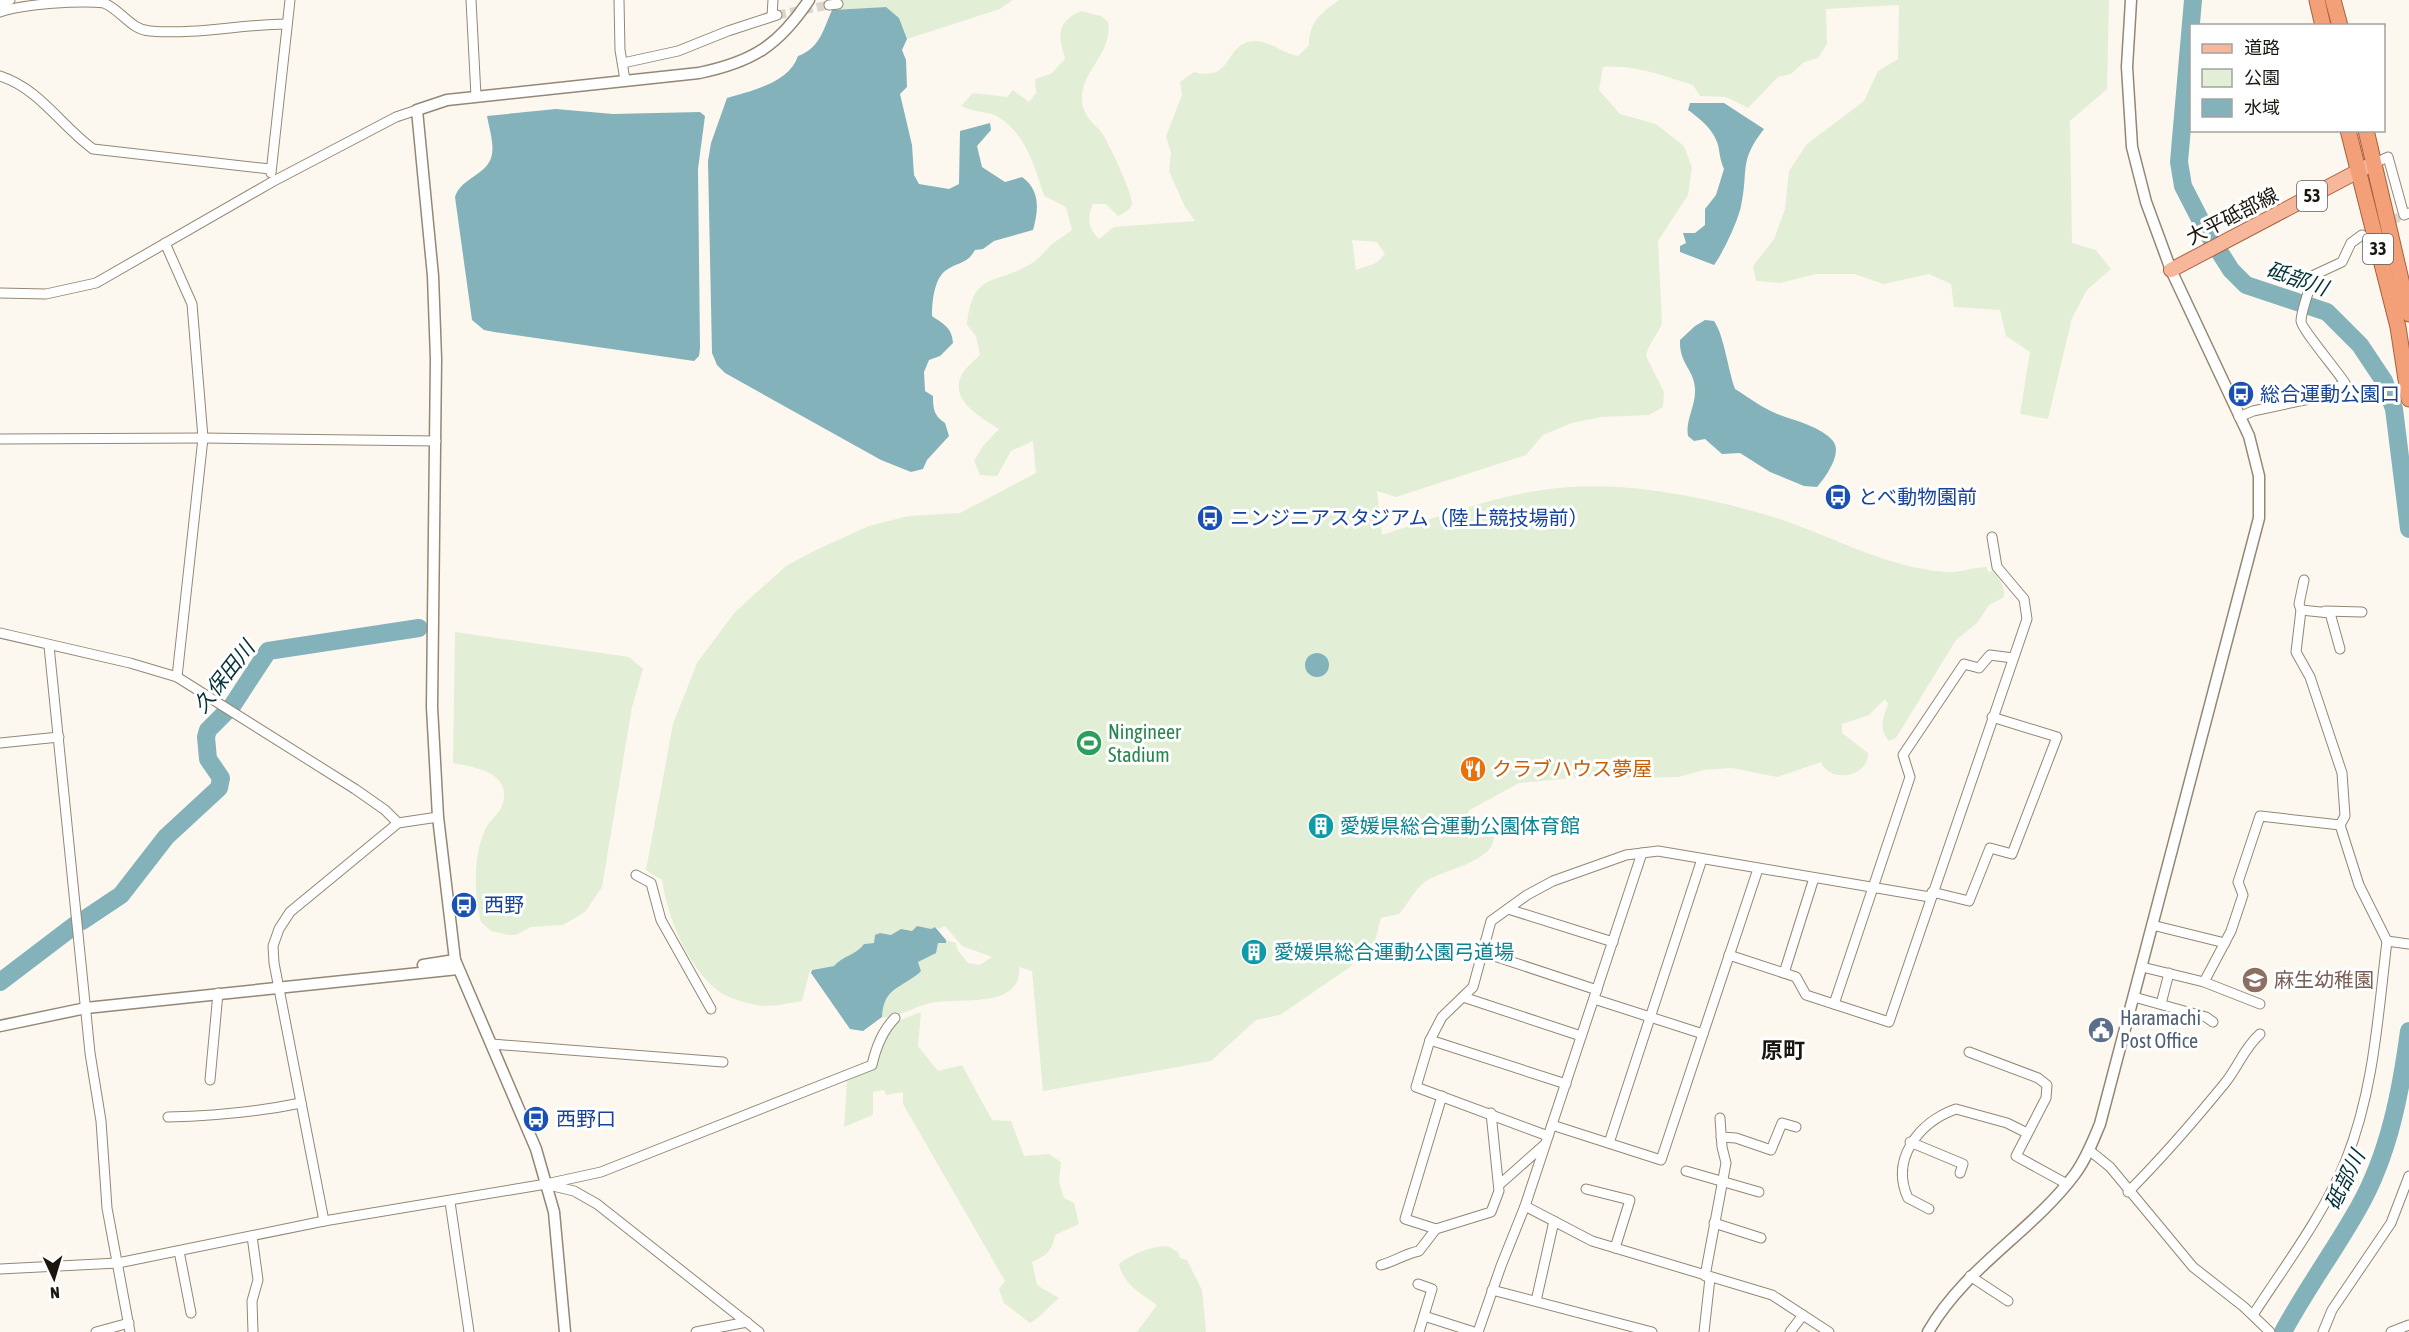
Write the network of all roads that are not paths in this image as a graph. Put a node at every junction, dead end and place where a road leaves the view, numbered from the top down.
1 (10, 0) edge
2 (290, 0) edge
3 (471, 0) edge
4 (619, 0) edge
5 (773, 0) edge
6 (809, 0) edge
7 (2131, 0) edge
8 (2317, 0) edge
9 (2333, 0) edge
10 (0, 4) edge
11 (0, 12) edge
12 (287, 24) junction
13 (2323, 24) edge
14 (2339, 24) edge
15 (623, 63) junction
16 (0, 76) edge
17 (625, 80) junction
18 (476, 96) junction
19 (417, 110) junction
20 (2348, 132) edge
21 (2366, 132) edge
22 (2374, 163) junction
23 (270, 169) junction
24 (2358, 170) junction
25 (272, 182) junction
26 (2404, 215) edge
27 (2362, 235) tunnel mouth
28 (165, 243) junction
29 (2171, 270) junction
30 (0, 293) edge
31 (2409, 314) edge
32 (2409, 399) edge
33 (2239, 417) junction
34 (203, 438) junction
35 (0, 439) edge
36 (436, 441) junction
37 (1992, 537) dead end
38 (2304, 580) dead end
39 (2301, 610) junction
40 (2325, 611) junction
41 (2362, 612) dead end
42 (0, 633) edge
43 (49, 646) junction
44 (2340, 649) dead end
45 (2013, 658) junction
46 (177, 677) junction
47 (1992, 717) junction
48 (59, 737) junction
49 (0, 743) edge
50 (438, 817) junction
51 (398, 823) junction
52 (2340, 825) junction
53 (1642, 853) junction
54 (1702, 859) junction
55 (1758, 869) junction
56 (636, 875) dead end
57 (1814, 878) junction
58 (1873, 887) junction
59 (1931, 894) junction
60 (1508, 909) junction
61 (2152, 925) junction
62 (2389, 941) junction
63 (1613, 942) junction
64 (2225, 943) junction
65 (2409, 944) edge
66 (1482, 952) junction
67 (1729, 955) junction
68 (457, 964) junction
69 (2142, 967) junction
70 (1784, 973) junction
71 (2169, 973) junction
72 (2204, 982) junction
73 (278, 986) junction
74 (218, 993) junction
75 (1595, 994) junction
76 (1463, 997) junction
77 (2134, 997) junction
78 (1834, 1004) junction
79 (2161, 1004) junction
80 (2260, 1004) dead end
81 (86, 1008) junction
82 (711, 1009) dead end
83 (1650, 1017) junction
84 (895, 1018) dead end
85 (2213, 1022) dead end
86 (0, 1026) edge
87 (1703, 1034) junction
88 (2260, 1034) dead end
89 (1581, 1036) junction
90 (1431, 1040) junction
91 (492, 1044) junction
92 (1969, 1052) dead end
93 (723, 1062) dead end
94 (210, 1080) dead end
95 (1566, 1084) junction
96 (1442, 1096) junction
97 (301, 1103) junction
98 (1491, 1113) junction
99 (168, 1117) dead end
100 (1720, 1118) dead end
101 (1552, 1125) junction
102 (1796, 1127) dead end
103 (2027, 1133) junction
104 (1721, 1137) junction
105 (1547, 1140) junction
106 (1910, 1142) junction
107 (1609, 1143) junction
108 (2089, 1150) junction
109 (1686, 1172) dead end
110 (1960, 1173) dead end
111 (2409, 1176) edge
112 (1724, 1182) junction
113 (2067, 1184) junction
114 (546, 1185) junction
115 (1499, 1185) junction
116 (1586, 1189) dead end
117 (1759, 1192) dead end
118 (2128, 1192) junction
119 (450, 1202) junction
120 (1525, 1206) junction
121 (1929, 1209) dead end
122 (324, 1221) junction
123 (1554, 1221) junction
124 (1714, 1223) junction
125 (1436, 1229) junction
126 (252, 1236) junction
127 (1761, 1238) dead end
128 (1616, 1248) junction
129 (179, 1251) junction
130 (118, 1263) junction
131 (1381, 1265) dead end
132 (0, 1269) edge
133 (1970, 1276) junction
134 (1708, 1277) junction
135 (1418, 1284) dead end
136 (1492, 1290) junction
137 (1536, 1301) junction
138 (2008, 1301) dead end
139 (191, 1313) dead end
140 (1803, 1315) junction
141 (1424, 1316) junction
142 (2256, 1318) junction
143 (747, 1322) junction
144 (2409, 1325) edge
145 (129, 1328) edge
146 (96, 1332) edge
147 (253, 1332) edge
148 (469, 1332) edge
149 (565, 1332) edge
150 (696, 1332) edge
151 (759, 1332) edge
152 (1419, 1332) edge
153 (1476, 1332) edge
154 (1652, 1332) edge
155 (1704, 1332) edge
156 (1790, 1332) edge
157 (1829, 1332) edge
158 (1929, 1332) edge
159 (2270, 1332) edge
160 (2323, 1332) edge
161 (2391, 1332) edge

1 - 10 street
2 - 12 street
3 - 18 street
4 - 15 street
5 - 15 street
6 - 17 street
7 - 29 street
8 - 13 highway
9 - 14 highway
11 - 12 street
12 - 23 street
15 - 17 street
16 - 23 street
17 - 18 street
18 - 19 street
19 - 25 street
19 - 36 street
20 - 24 highway, 33
21 - 22 highway, 33
22 - 24 main road, 大平砥部線 / 53
22 - 26 street
22 - 31 highway, 33
23 - 25 street
24 - 29 main road, 大平砥部線 / 53
24 - 32 highway, 33
25 - 28 street
27 - 33 street
28 - 30 street
28 - 34 street
29 - 33 street
33 - 61 street
34 - 35 street
34 - 36 street
34 - 46 street
36 - 50 street
37 - 45 street
38 - 39 street
39 - 40 street
39 - 52 street
40 - 41 street
40 - 44 street
42 - 43 street
43 - 46 street
43 - 48 street
45 - 47 street
45 - 58 street
46 - 51 street
47 - 59 street
47 - 59 street
48 - 49 street
48 - 81 street
50 - 51 street
50 - 68 street
51 - 73 street
52 - 62 street
52 - 64 street
53 - 54 street
53 - 60 street
53 - 63 street
54 - 55 street
54 - 83 street
55 - 57 street
55 - 67 street
56 - 82 street
57 - 58 street
57 - 70 street
58 - 59 street
58 - 78 street
59 - 78 street
60 - 63 street
60 - 66 street
61 - 64 street
61 - 69 street
62 - 65 street
62 - 142 street
63 - 75 street
64 - 72 street
66 - 75 street
66 - 76 street
67 - 70 street
67 - 87 street
68 - 73 street
68 - 91 street
69 - 71 street
69 - 77 street
70 - 78 street
71 - 72 street
71 - 79 street
72 - 80 street
73 - 74 street
73 - 97 street
74 - 81 street
74 - 94 street
75 - 83 street
75 - 89 street
76 - 89 street
76 - 90 street
77 - 79 street
77 - 108 street
79 - 85 street
81 - 86 street
81 - 130 street
83 - 87 street
83 - 107 street
84 - 114 street
87 - 107 street
88 - 118 street
89 - 95 street
90 - 95 street
90 - 96 street
91 - 93 street
91 - 114 street
92 - 103 street
95 - 101 street
96 - 98 street
96 - 125 street
97 - 99 street
97 - 122 street
98 - 105 street
98 - 115 street
100 - 104 street
101 - 105 street
101 - 107 street
102 - 104 street
103 - 106 street
103 - 113 street
104 - 112 street
105 - 115 street
105 - 120 street
106 - 110 street
106 - 121 street
108 - 113 street
108 - 118 street
109 - 112 street
111 - 160 street
112 - 117 street
112 - 124 street
113 - 133 street
114 - 119 street
114 - 143 street
114 - 149 street
115 - 125 street
116 - 128 street
118 - 142 street
119 - 122 street
119 - 148 street
120 - 123 street
120 - 136 street
122 - 126 street
123 - 128 street
123 - 137 street
124 - 127 street
124 - 134 street
125 - 131 street
126 - 129 street
126 - 147 street
128 - 134 street
129 - 130 street
129 - 139 street
130 - 132 street
130 - 145 street
133 - 138 street
133 - 158 street
134 - 140 street
134 - 155 street
135 - 141 street
136 - 137 street
136 - 153 street
137 - 154 street
140 - 156 street
140 - 157 street
141 - 152 street
141 - 153 street
142 - 159 street
143 - 150 street
143 - 151 street
144 - 161 street
145 - 146 street

